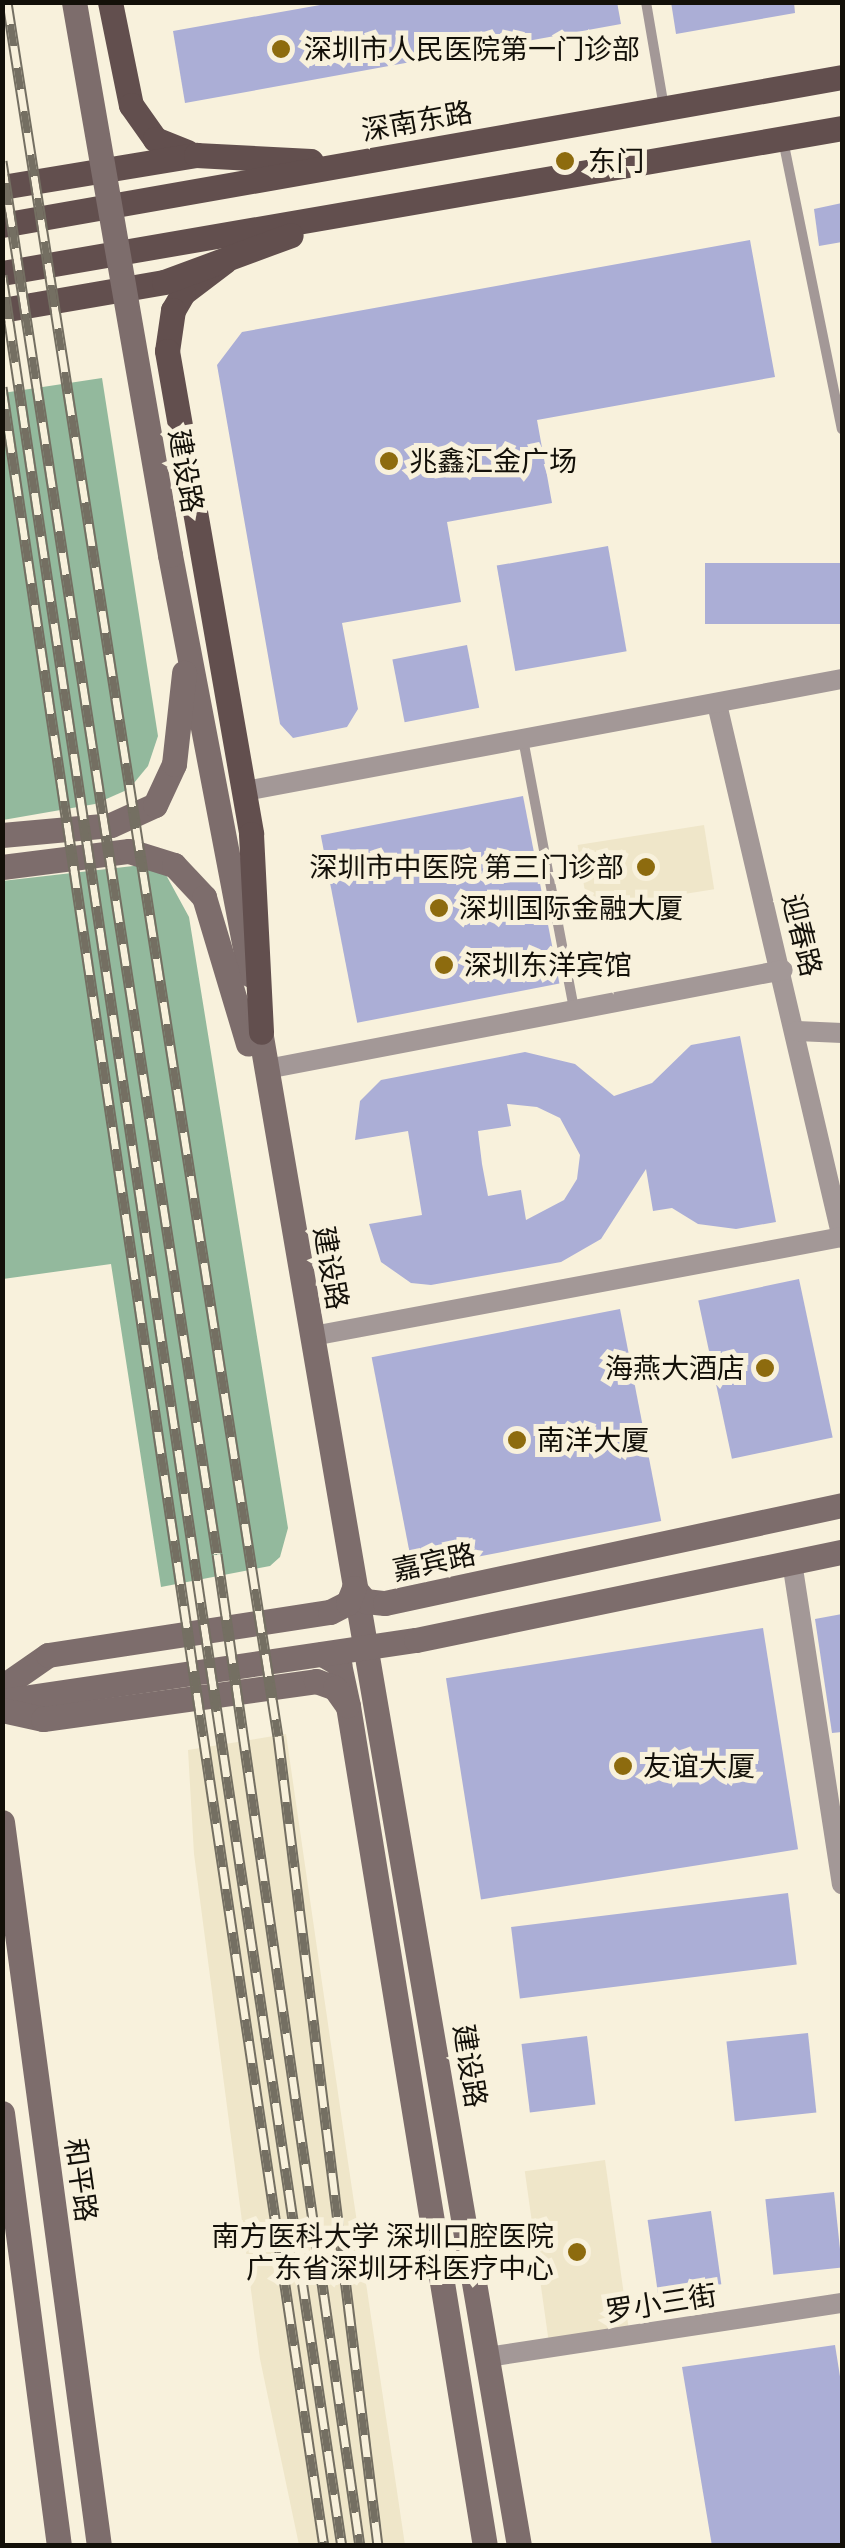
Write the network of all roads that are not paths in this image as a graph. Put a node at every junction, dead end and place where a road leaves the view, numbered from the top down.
1 (74, 2) edge
2 (110, 2) edge
3 (646, 2) edge
4 (842, 78) edge
5 (664, 108) junction
6 (842, 128) edge
7 (782, 139) junction
8 (196, 155) junction
9 (351, 163) junction
10 (2, 186) edge
11 (340, 215) junction
12 (2, 225) edge
13 (225, 261) junction
14 (2, 273) edge
15 (2, 310) edge
16 (842, 429) edge
17 (187, 642) junction
18 (842, 679) edge
19 (717, 704) junction
20 (522, 739) junction
21 (245, 791) junction
22 (2, 835) edge
23 (2, 867) edge
24 (783, 970) junction
25 (574, 1008) junction
26 (797, 1031) junction
27 (261, 1032) junction
28 (842, 1033) edge
29 (267, 1069) junction
30 (276, 1119) junction
31 (842, 1238) edge
32 (312, 1336) junction
33 (842, 1505) edge
34 (842, 1552) edge
35 (792, 1562) junction
36 (354, 1588) junction
37 (366, 1648) junction
38 (322, 1654) junction
39 (2, 1687) edge
40 (2, 1701) edge
41 (348, 1706) junction
42 (2, 1710) edge
43 (2, 1822) edge
44 (842, 1884) edge
45 (2, 2113) edge
46 (842, 2302) edge
47 (488, 2357) junction
48 (59, 2546) edge
49 (100, 2546) edge
50 (486, 2546) edge
51 (520, 2546) edge

1 - 17 main road, 建设路, bridge
2 - 8 main road
3 - 5 lane
4 - 5 main road, 深南东路
5 - 9 main road, 深南东路
6 - 7 main road
7 - 11 main road
7 - 16 lane
8 - 9 main road
8 - 10 main road
9 - 12 main road, 深南东路
11 - 13 main road
11 - 14 main road
13 - 15 main road
13 - 21 main road
17 - 22 main road
17 - 27 main road, 建设路
18 - 19 street
19 - 20 street
19 - 24 street, 迎春路
20 - 21 street
20 - 25 lane
21 - 27 main road
23 - 30 main road
24 - 25 street
24 - 26 street, 迎春路
25 - 29 street
26 - 28 street
26 - 31 street, 迎春路
27 - 29 main road, 建设路
29 - 30 main road, 建设路
30 - 32 main road, 建设路
31 - 32 street
32 - 36 main road, 建设路
33 - 36 main road, 嘉宾路
34 - 35 main road
35 - 37 main road
35 - 44 street
36 - 37 main road, 建设路
36 - 39 main road
37 - 38 main road
37 - 47 main road, 建设路
38 - 40 main road
38 - 41 main road
41 - 42 main road
41 - 50 main road
43 - 49 main road, 和平路
45 - 48 main road
46 - 47 street, 罗小三街
47 - 51 main road, 建设路

